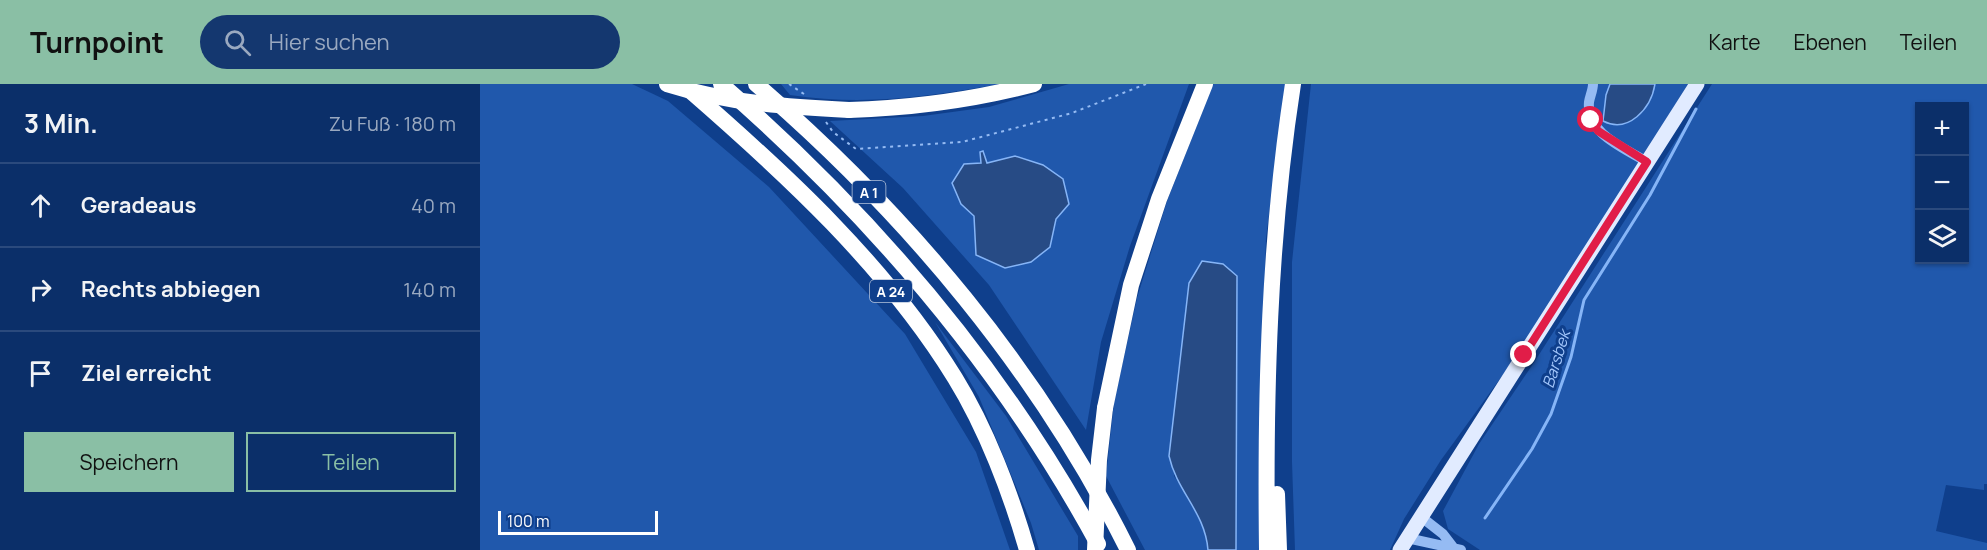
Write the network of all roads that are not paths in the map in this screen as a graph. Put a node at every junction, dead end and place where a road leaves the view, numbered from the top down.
1 (668, 84) edge
2 (681, 84) edge
3 (721, 84) edge
4 (756, 84) edge
5 (1034, 84) edge
6 (1204, 84) edge
7 (1293, 84) edge
8 (1593, 84) edge
9 (1697, 84) edge
10 (1647, 162) junction
11 (1269, 380) junction
12 (1420, 516) junction
13 (1404, 544) edge
14 (1457, 548) edge
15 (1027, 550) edge
16 (1095, 550) edge
17 (1102, 550) edge
18 (1128, 550) edge
19 (1267, 550) edge
20 (1279, 550) edge

1 - 5 highway, bridge
2 - 15 highway, A 24
3 - 17 highway, A 1
4 - 18 highway, A 1
6 - 16 highway, bridge
7 - 11 highway
8 - 10 street
9 - 10 main road
10 - 12 main road
11 - 19 highway
11 - 20 highway
12 - 13 main road
12 - 14 street
13 - 14 street

